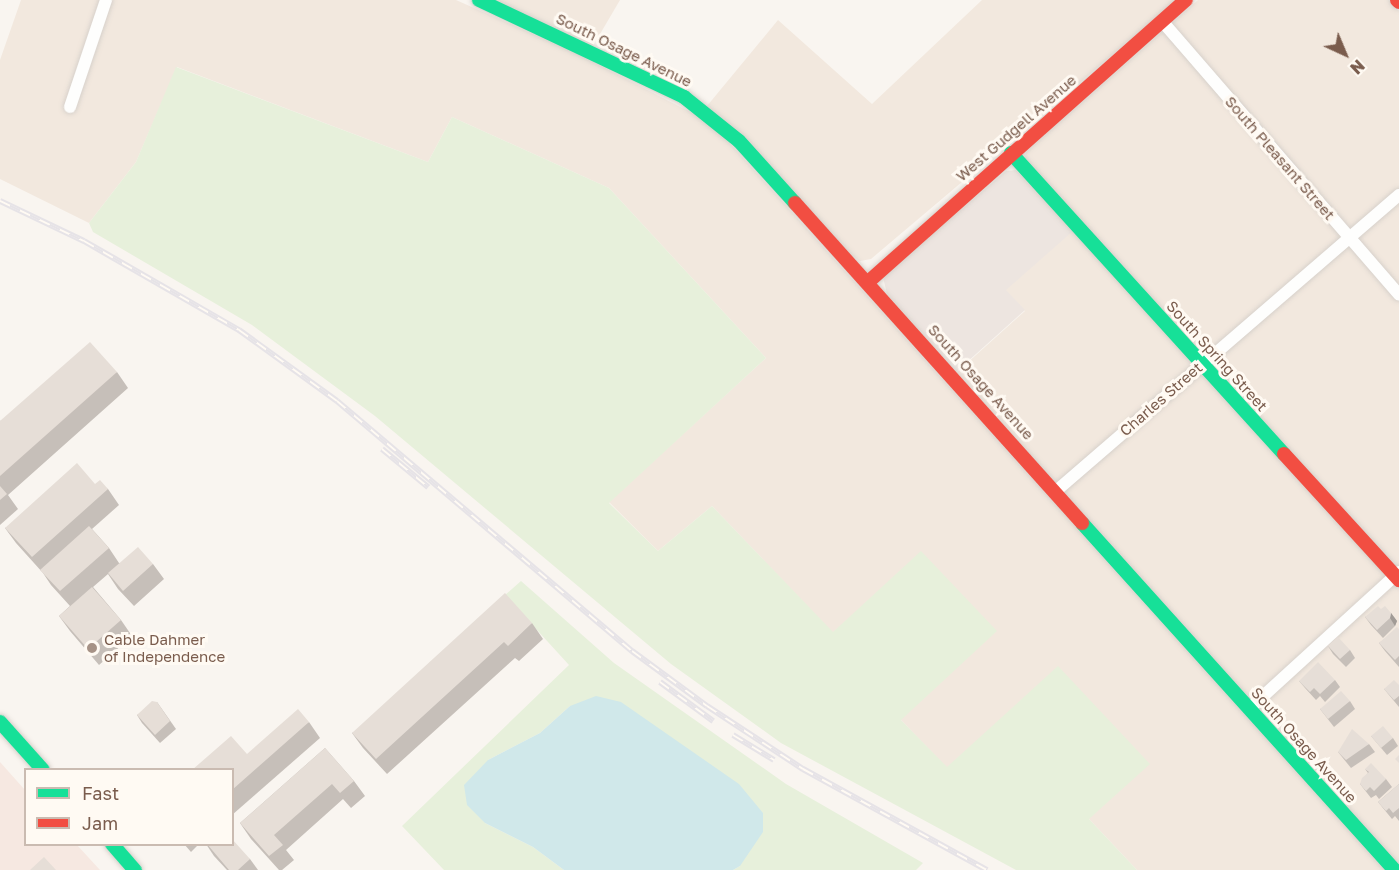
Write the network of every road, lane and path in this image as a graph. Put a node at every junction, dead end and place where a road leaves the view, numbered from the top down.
1 (106, 0) edge
2 (479, 0) edge
3 (1186, 0) edge
4 (1162, 21) junction
5 (69, 107) dead end
6 (1011, 153) junction
7 (1399, 195) edge
8 (1347, 237) junction
9 (868, 282) junction
10 (1399, 295) edge
11 (1202, 363) junction
12 (1056, 490) junction
13 (1398, 576) edge
14 (1249, 709) junction
15 (0, 722) edge
16 (41, 768) edge
17 (114, 846) edge
18 (135, 870) edge
19 (1394, 870) edge

1 - 5 street
2 - 9 street, South Osage Avenue
3 - 4 street, West Gudgell Avenue
4 - 6 street, West Gudgell Avenue
4 - 8 street, South Pleasant Street
6 - 9 street, West Gudgell Avenue
6 - 11 street, South Spring Street
7 - 8 street, Charles Street
8 - 10 street, South Pleasant Street
8 - 11 street, Charles Street
9 - 12 street, South Osage Avenue
11 - 12 street, Charles Street
11 - 13 street, South Spring Street
12 - 14 street, South Osage Avenue
13 - 14 street
14 - 19 street, South Osage Avenue
15 - 16 street
17 - 18 street

